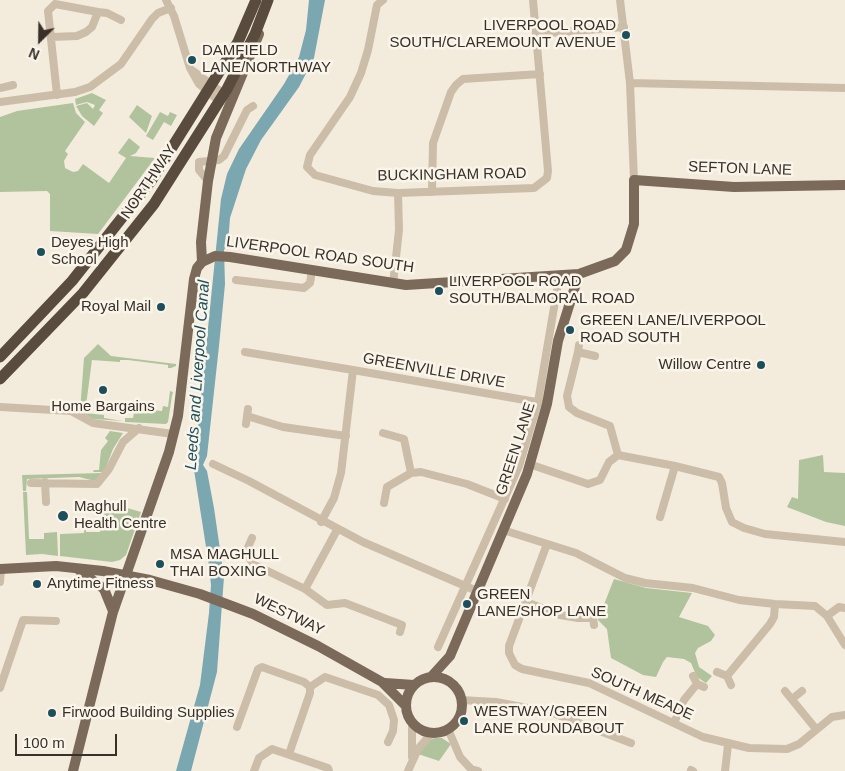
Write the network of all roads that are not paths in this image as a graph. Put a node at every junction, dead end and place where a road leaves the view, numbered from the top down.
1 (166, 0) edge
2 (256, 0) edge
3 (383, 0) edge
4 (533, 0) edge
5 (620, 0) edge
6 (267, 4) edge
7 (171, 8) junction
8 (98, 12) junction
9 (121, 20) dead end
10 (624, 27) junction
11 (536, 34) junction
12 (51, 37) junction
13 (540, 74) junction
14 (630, 84) junction
15 (13, 85) dead end
16 (0, 88) edge
17 (845, 88) edge
18 (216, 93) junction
19 (57, 95) junction
20 (0, 102) edge
21 (253, 106) dead end
22 (212, 160) junction
23 (634, 180) junction
24 (845, 186) edge
25 (432, 192) junction
26 (398, 193) junction
27 (202, 262) junction
28 (312, 271) junction
29 (579, 274) junction
30 (236, 280) dead end
31 (393, 284) junction
32 (558, 284) dead end
33 (245, 352) dead end
34 (595, 356) dead end
35 (0, 357) edge
36 (353, 370) junction
37 (0, 379) edge
38 (542, 403) junction
39 (0, 407) edge
40 (247, 416) dead end
41 (139, 428) junction
42 (173, 434) junction
43 (383, 434) dead end
44 (346, 436) junction
45 (618, 455) junction
46 (213, 464) dead end
47 (529, 464) junction
48 (675, 466) junction
49 (411, 473) junction
50 (45, 482) junction
51 (31, 483) dead end
52 (505, 499) junction
53 (46, 502) dead end
54 (384, 504) dead end
55 (660, 517) dead end
56 (321, 522) junction
57 (337, 530) junction
58 (503, 530) junction
59 (252, 538) dead end
60 (845, 542) edge
61 (547, 544) junction
62 (76, 568) junction
63 (1, 569) edge
64 (127, 576) junction
65 (0, 582) edge
66 (466, 586) junction
67 (305, 589) junction
68 (477, 591) junction
69 (526, 602) junction
70 (775, 604) junction
71 (845, 608) edge
72 (113, 612) junction
73 (826, 616) junction
74 (593, 617) dead end
75 (56, 621) dead end
76 (400, 632) dead end
77 (844, 641) edge
78 (438, 647) dead end
79 (450, 656) junction
80 (716, 672) dead end
81 (693, 676) dead end
82 (727, 676) junction
83 (430, 677) junction
84 (382, 682) junction
85 (453, 685) junction
86 (731, 685) dead end
87 (414, 686) junction
88 (310, 687) junction
89 (0, 688) edge
90 (785, 691) dead end
91 (802, 691) dead end
92 (792, 699) junction
93 (461, 700) junction
94 (406, 706) junction
95 (845, 715) edge
96 (412, 722) junction
97 (674, 724) junction
98 (237, 727) dead end
99 (448, 729) junction
100 (816, 729) junction
101 (432, 733) junction
102 (388, 742) dead end
103 (728, 745) junction
104 (620, 748) dead end
105 (289, 754) junction
106 (412, 759) junction
107 (73, 771) edge
108 (254, 771) edge
109 (329, 771) edge
110 (408, 771) edge
111 (478, 771) edge
112 (726, 771) edge

1 - 7 street
2 - 18 highway, NORTHWAY
3 - 26 street, BUCKINGHAM ROAD
4 - 11 street, BUCKINGHAM ROAD
5 - 10 street, LIVERPOOL ROAD SOUTH
6 - 18 highway, NORTHWAY
6 - 22 main road
7 - 18 street
7 - 19 street
8 - 9 street
8 - 12 street
8 - 12 street
10 - 11 street
10 - 14 street, LIVERPOOL ROAD SOUTH
11 - 13 street, BUCKINGHAM ROAD
12 - 19 street
13 - 25 street
13 - 25 street, BUCKINGHAM ROAD
14 - 17 street
14 - 23 street, LIVERPOOL ROAD SOUTH
15 - 16 street
18 - 35 highway, NORTHWAY
18 - 37 highway, NORTHWAY
19 - 20 street
21 - 22 street
22 - 27 main road
23 - 24 main road, SEFTON LANE
23 - 29 main road, LIVERPOOL ROAD SOUTH
25 - 26 street, BUCKINGHAM ROAD
26 - 31 street
27 - 28 main road, LIVERPOOL ROAD SOUTH
27 - 42 main road
28 - 30 street
28 - 31 main road, LIVERPOOL ROAD SOUTH
29 - 31 main road, LIVERPOOL ROAD SOUTH
29 - 38 main road, GREEN LANE
32 - 38 street
33 - 36 street
34 - 45 street
36 - 38 street, GREENVILLE DRIVE
36 - 44 street, GREENVILLE DRIVE
38 - 47 main road, GREEN LANE
38 - 52 street
39 - 41 street
40 - 44 street
41 - 42 street
41 - 50 street
42 - 64 main road
43 - 49 street
44 - 56 street, GREENVILLE DRIVE
45 - 47 street
45 - 48 street
46 - 56 street
47 - 58 main road, GREEN LANE
48 - 55 street
48 - 60 street
49 - 52 street
49 - 54 street
50 - 51 street
50 - 53 street
52 - 66 street
56 - 57 street
57 - 66 street
57 - 67 street
58 - 61 street
58 - 68 main road, GREEN LANE
59 - 67 street
61 - 69 street, SOUTH MEADE
61 - 70 street
62 - 63 main road, WESTWAY
62 - 64 main road, WESTWAY
62 - 72 main road
63 - 65 street
64 - 72 main road
64 - 84 main road, WESTWAY
66 - 68 street
66 - 78 street
67 - 76 street
68 - 79 main road, GREEN LANE
69 - 74 street
69 - 97 street, SOUTH MEADE
70 - 73 street
70 - 82 street
71 - 73 street
72 - 107 main road
73 - 77 street
75 - 89 street
79 - 83 main road, GREEN LANE
79 - 85 main road, GREEN LANE
80 - 82 street
81 - 97 street
82 - 86 street
83 - 85 main road
83 - 87 main road
84 - 87 main road, WESTWAY
84 - 94 main road, WESTWAY
85 - 93 main road
87 - 94 main road
88 - 98 street
88 - 102 street
88 - 105 street
90 - 92 street
91 - 92 street
92 - 100 street
93 - 99 main road
93 - 104 street
94 - 96 main road
95 - 100 street, SOUTH MEADE
96 - 101 main road
96 - 106 street
97 - 103 street, SOUTH MEADE
99 - 101 main road
99 - 111 street
100 - 103 street, SOUTH MEADE
101 - 106 street
103 - 112 street
105 - 108 street
105 - 109 street
106 - 110 street

